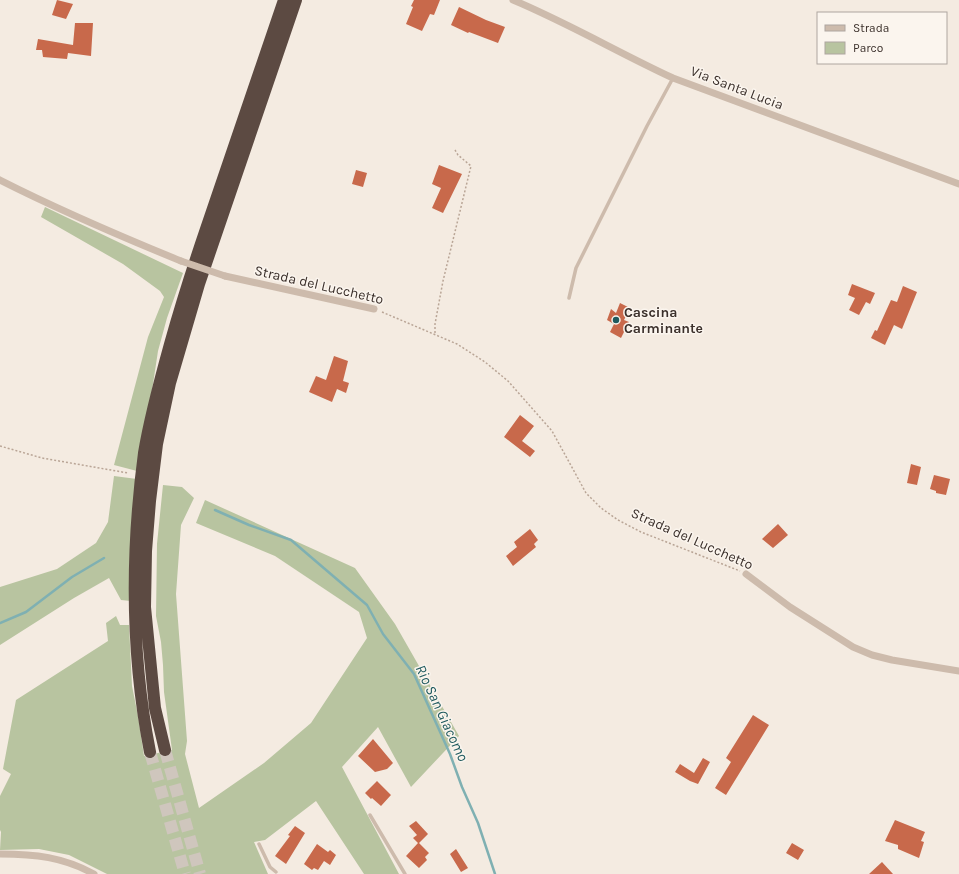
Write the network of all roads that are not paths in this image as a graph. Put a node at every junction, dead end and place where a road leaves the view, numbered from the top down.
1 (284, 0) edge
2 (296, 0) edge
3 (513, 0) edge
4 (673, 78) junction
5 (0, 180) edge
6 (959, 184) edge
7 (569, 298) dead end
8 (374, 309) road end
9 (746, 574) road end
10 (959, 671) edge
11 (165, 750) tunnel mouth
12 (150, 752) tunnel mouth
13 (370, 815) dead end
14 (259, 844) dead end
15 (0, 854) edge
16 (277, 873) edge
17 (94, 874) edge
18 (405, 874) edge

1 - 12 highway
2 - 11 highway
3 - 4 street, Via Santa Lucia
4 - 6 street, Via Santa Lucia
4 - 7 lane
5 - 8 street, Strada del Lucchetto, bridge
9 - 10 street, Strada del Lucchetto
13 - 18 lane
14 - 16 lane
15 - 17 street

